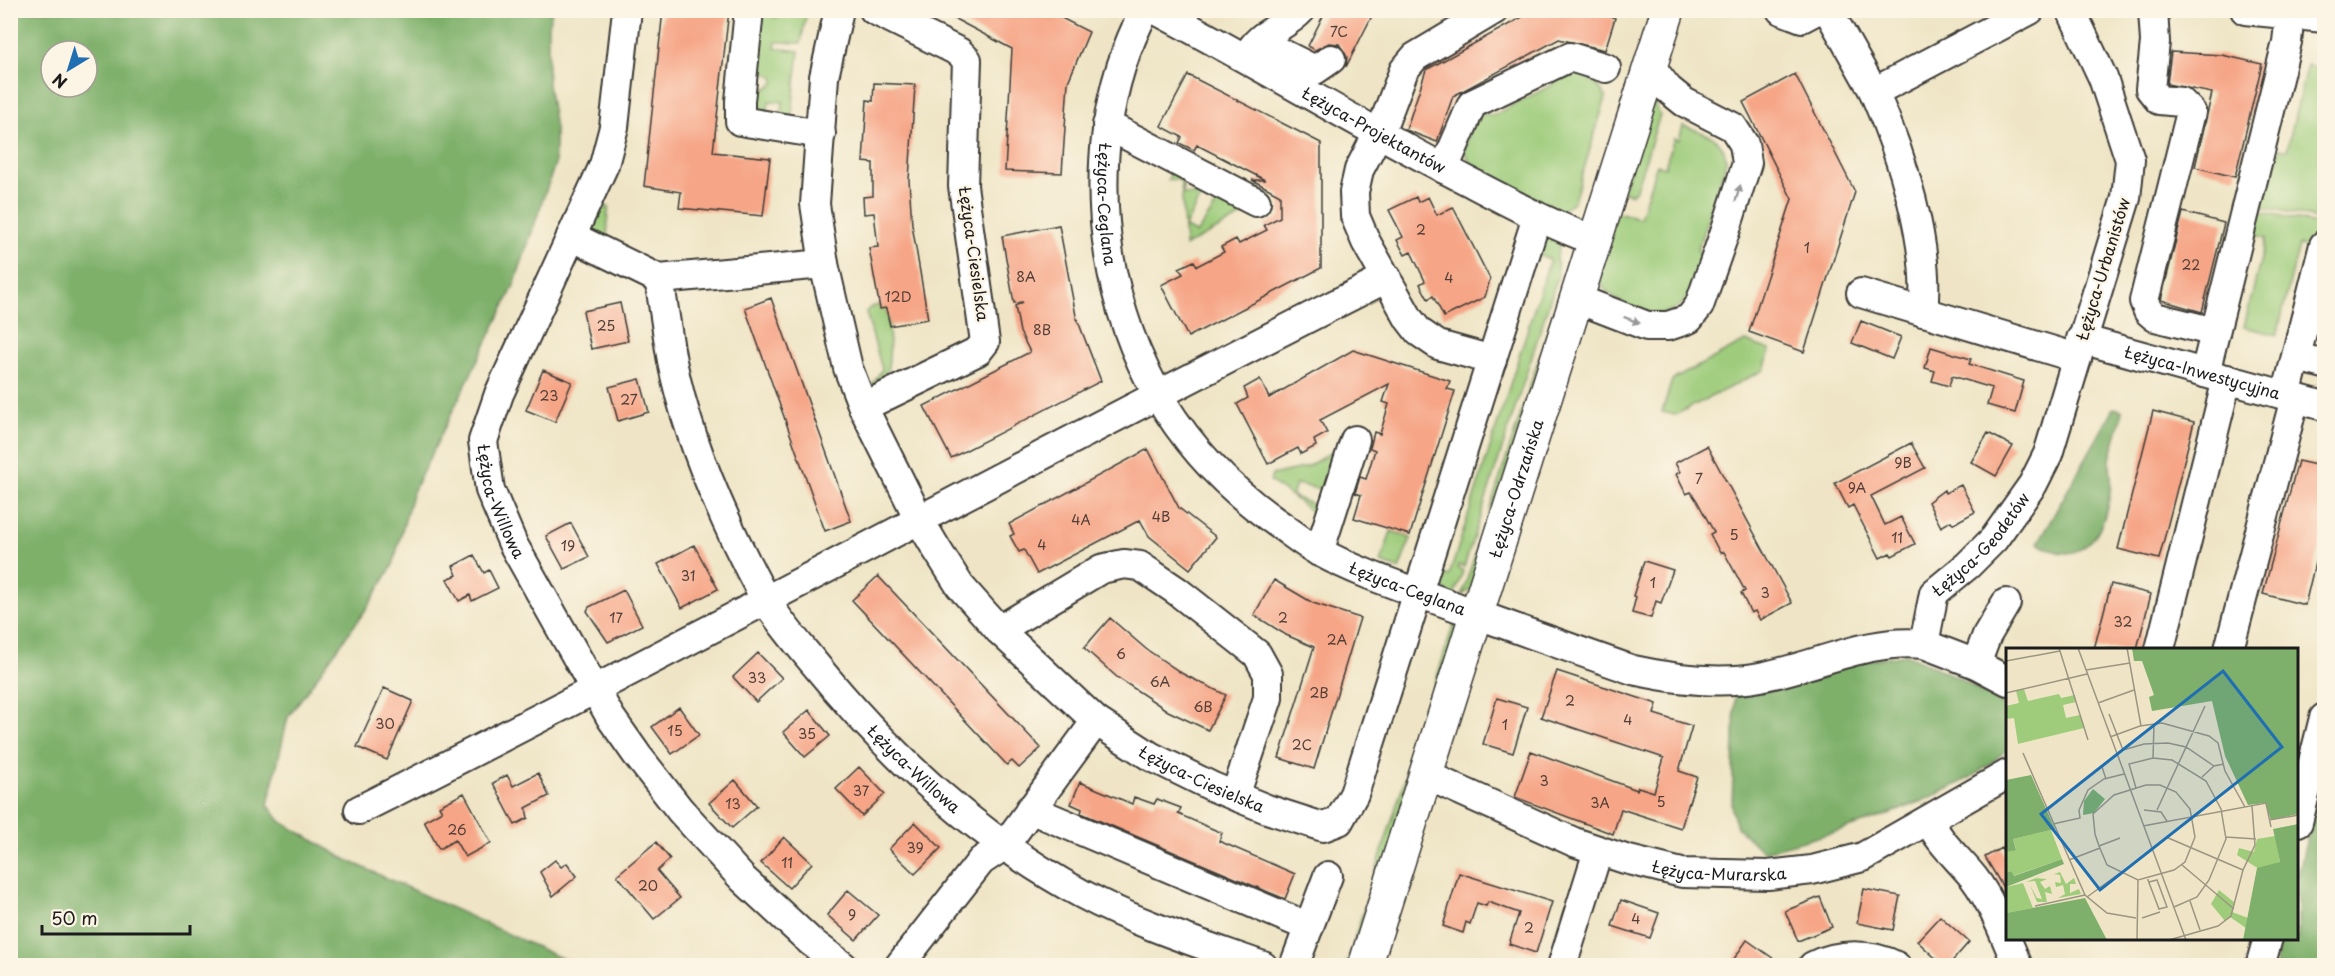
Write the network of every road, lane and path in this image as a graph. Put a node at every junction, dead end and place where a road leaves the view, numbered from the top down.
1 (627, 10) edge
2 (749, 10) edge
3 (839, 10) edge
4 (874, 10) edge
5 (1145, 10) edge
6 (1156, 10) edge
7 (1300, 10) edge
8 (1668, 10) edge
9 (1781, 10) edge
10 (1817, 10) edge
11 (1828, 10) edge
12 (2030, 10) edge
13 (2153, 10) edge
14 (2244, 10) edge
15 (2072, 11) edge
16 (1486, 13) edge
17 (2290, 15) junction
18 (2325, 18) edge
19 (1255, 47) junction
20 (1331, 59) dead end
21 (1650, 66) junction
22 (1606, 68) dead end
23 (1874, 92) junction
24 (1107, 125) junction
25 (821, 134) junction
26 (1378, 135) junction
27 (1444, 169) junction
28 (1256, 202) dead end
29 (1538, 218) junction
30 (571, 236) junction
31 (1596, 241) junction
32 (2325, 245) edge
33 (824, 264) junction
34 (1387, 278) junction
35 (659, 279) junction
36 (1861, 293) dead end
37 (1577, 299) junction
38 (1923, 312) junction
39 (2215, 332) junction
40 (2079, 348) junction
41 (2297, 357) junction
42 (1492, 360) junction
43 (2325, 364) edge
44 (2216, 376) junction
45 (1156, 396) junction
46 (2290, 397) junction
47 (2325, 406) edge
48 (863, 407) junction
49 (1355, 440) dead end
50 (920, 521) junction
51 (1319, 552) junction
52 (1419, 594) junction
53 (765, 599) junction
54 (2006, 603) dead end
55 (1476, 615) junction
56 (999, 630) junction
57 (1924, 644) junction
58 (2160, 648) edge
59 (2229, 648) edge
60 (1976, 664) junction
61 (2006, 680) edge
62 (596, 691) junction
63 (2325, 718) edge
64 (1095, 721) junction
65 (1426, 775) junction
66 (2006, 775) edge
67 (1235, 796) junction
68 (360, 810) dead end
69 (1030, 810) junction
70 (2299, 816) edge
71 (1929, 820) junction
72 (1005, 845) junction
73 (1598, 851) junction
74 (1328, 876) dead end
75 (1309, 927) junction
76 (2006, 939) edge
77 (2006, 940) edge
78 (2268, 940) edge
79 (843, 966) edge
80 (899, 966) edge
81 (1263, 966) edge
82 (1294, 966) edge
83 (1365, 966) edge
84 (1562, 966) edge
85 (1813, 966) edge
86 (1896, 966) edge
87 (2018, 966) edge
88 (2260, 966) edge

1 - 30 street, Łężyca-Willowa
2 - 25 street
3 - 25 street, Łężyca-Ciesielska
4 - 48 street, Łężyca-Ciesielska
5 - 24 street, Łężyca-Ceglana
6 - 19 street, Łężyca-Projektantów
7 - 19 street
8 - 21 main road, Łężyca-Odrzańska
9 - 10 street
11 - 23 street
12 - 23 street
13 - 39 street
14 - 17 street
15 - 40 street, Łężyca-Urbanistów
16 - 26 street
17 - 18 street
17 - 39 street
19 - 20 street
19 - 26 street, Łężyca-Projektantów
21 - 31 main road, Łężyca-Odrzańska
37 -> 21 street
22 - 27 street
23 - 38 street
24 - 28 street
24 - 45 street, Łężyca-Ceglana
25 - 33 street, Łężyca-Ciesielska
26 - 27 street, Łężyca-Projektantów
26 - 34 street
27 - 29 street, Łężyca-Projektantów
29 - 31 street, Łężyca-Projektantów
29 - 42 street, Łężyca-Ciesielska
30 - 35 street
30 - 62 street, Łężyca-Willowa
31 - 37 main road, Łężyca-Odrzańska
32 - 41 street
33 - 35 street
33 - 48 street, Łężyca-Ciesielska
34 - 42 street
34 - 45 street
35 - 53 street, Łężyca-Willowa
36 - 38 street
37 - 55 main road, Łężyca-Odrzańska
38 - 40 street
39 - 44 street
40 - 44 street, Łężyca-Inwestycyjna
40 - 57 street, Łężyca-Geodetów
41 - 43 street
41 - 46 street
42 - 52 street, Łężyca-Ciesielska
44 - 46 street, Łężyca-Inwestycyjna
44 - 58 street
45 - 50 street
45 - 51 street, Łężyca-Ceglana
46 - 47 street, Łężyca-Inwestycyjna
46 - 59 street
48 - 50 street, Łężyca-Ciesielska
49 - 51 street
50 - 53 street
50 - 56 street, Łężyca-Ciesielska
51 - 52 street, Łężyca-Ceglana
52 - 55 street, Łężyca-Ceglana
52 - 67 street, Łężyca-Ciesielska
53 - 62 street
53 - 72 street, Łężyca-Willowa
54 - 60 street
55 - 57 street
55 - 65 main road, Łężyca-Odrzańska
56 - 64 street, Łężyca-Ciesielska
56 - 67 street
57 - 60 street
60 - 61 street
62 - 68 street
62 - 79 street, Łężyca-Willowa
63 - 70 street
64 - 67 street, Łężyca-Ciesielska
64 - 69 street
65 - 73 street, Łężyca-Murarska
65 - 83 main road, Łężyca-Odrzańska
66 - 71 street, Łężyca-Murarska
69 - 72 street
69 - 75 street
71 - 73 street, Łężyca-Murarska
71 - 76 street
72 - 80 street
72 - 81 street, Łężyca-Willowa
73 - 84 street
74 - 75 street
75 - 82 street
77 - 87 street
78 - 88 street
85 - 86 street

